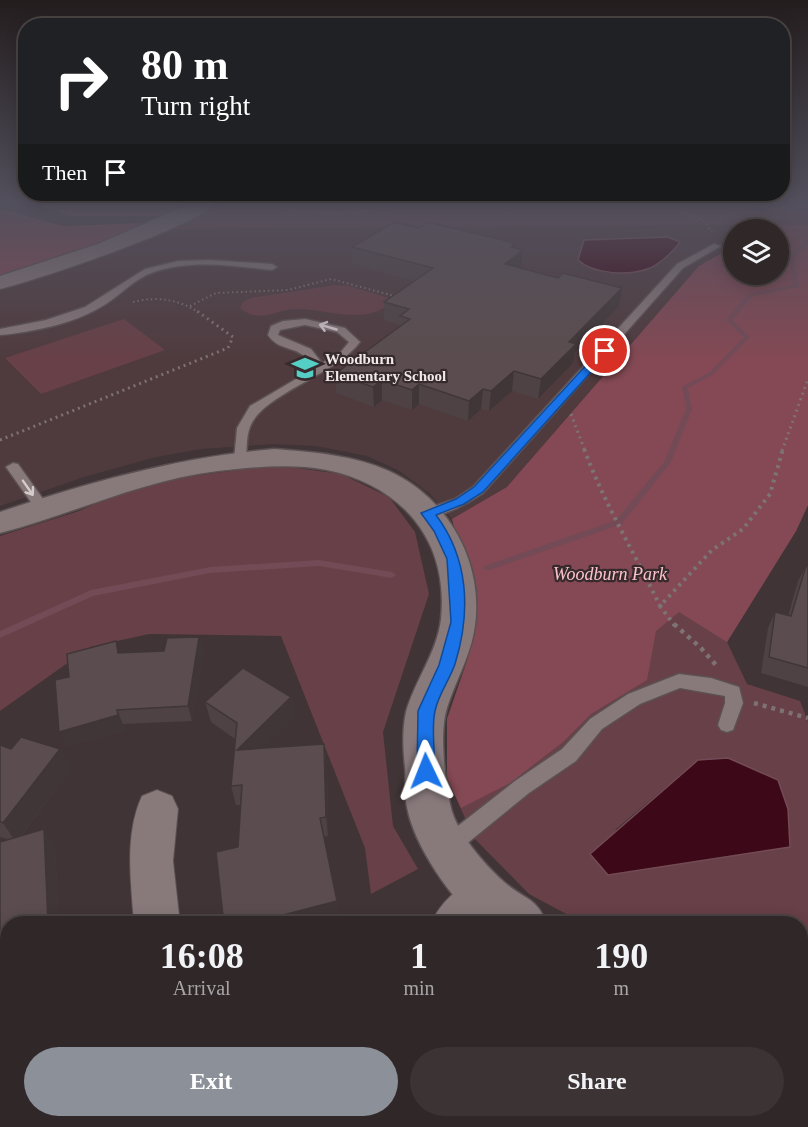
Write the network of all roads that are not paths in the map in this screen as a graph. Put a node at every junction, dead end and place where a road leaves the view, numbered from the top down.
1 (89, 256) edge
2 (699, 256) edge
3 (272, 267) dead end
4 (0, 283) edge
5 (0, 332) edge
6 (319, 370) junction
7 (240, 460) junction
8 (13, 466) dead end
9 (43, 509) junction
10 (428, 513) junction
11 (0, 523) edge
12 (728, 725) dead end
13 (157, 809) dead end
14 (447, 847) junction
15 (470, 910) edge
16 (156, 916) edge
17 (493, 916) edge

1 - 4 street
2 - 10 lane
3 - 5 lane
6 -> 6 lane
6 - 7 lane
7 - 9 street
7 - 10 street
8 -> 9 lane
9 - 11 street
10 - 14 street
12 - 14 lane
13 - 16 street
14 - 15 street
15 - 17 street

